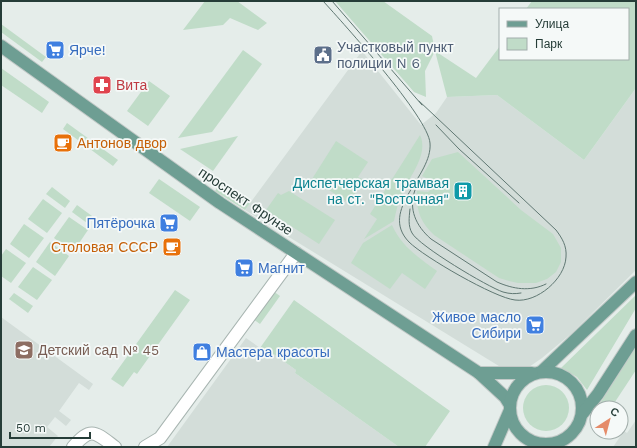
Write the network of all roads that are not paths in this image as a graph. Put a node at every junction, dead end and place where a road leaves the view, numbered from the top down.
1 (1, 46) edge
2 (296, 253) junction
3 (636, 282) edge
4 (636, 335) edge
5 (479, 373) junction
6 (537, 373) junction
7 (510, 408) junction
8 (583, 413) junction
9 (569, 436) junction
10 (73, 447) edge
11 (115, 447) edge
12 (145, 447) edge
13 (494, 447) edge
14 (561, 447) edge

1 - 2 main road, проспект Фрунзе
2 - 5 main road, проспект Фрунзе
2 - 12 street
3 - 6 main road
4 - 8 main road
5 - 6 main road
5 - 7 main road, проспект Фрунзе
6 - 7 main road
6 - 8 main road
7 - 9 main road
7 - 13 main road
8 - 9 main road
9 - 14 main road
10 - 11 street

